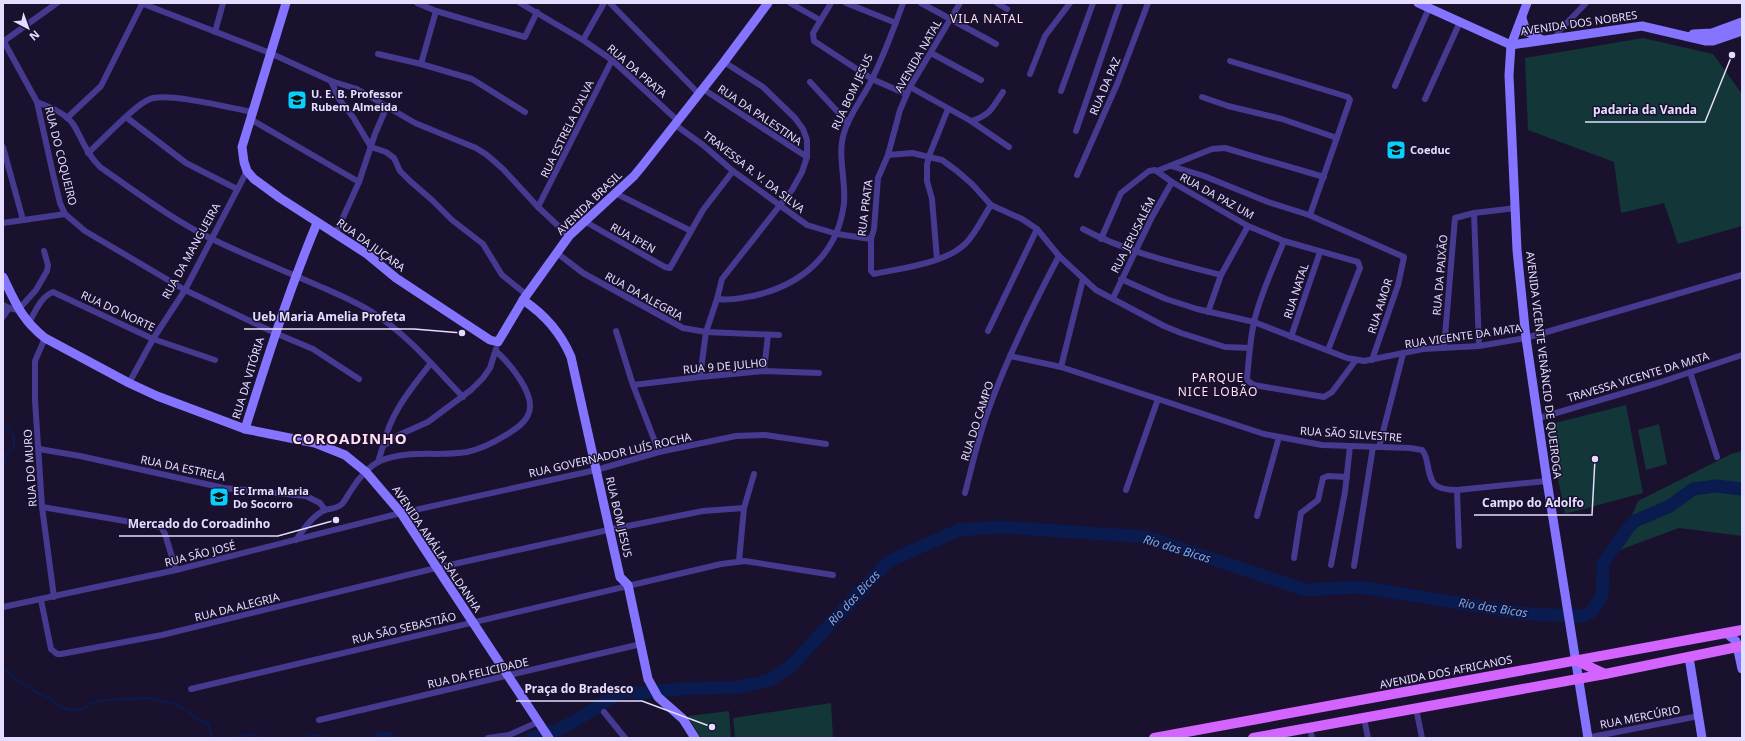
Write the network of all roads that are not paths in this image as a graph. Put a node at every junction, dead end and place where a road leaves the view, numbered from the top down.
1 (57, 3) edge
2 (142, 3) edge
3 (223, 3) edge
4 (286, 3) edge
5 (520, 3) edge
6 (604, 3) edge
7 (610, 3) edge
8 (768, 3) edge
9 (790, 3) edge
10 (831, 3) edge
11 (846, 3) edge
12 (902, 3) edge
13 (921, 3) edge
14 (960, 3) edge
15 (997, 3) edge
16 (1070, 3) edge
17 (1093, 3) edge
18 (1120, 3) edge
19 (1148, 3) edge
20 (1418, 3) edge
21 (1527, 3) edge
22 (1586, 3) edge
23 (421, 4) edge
24 (1429, 8) junction
25 (1007, 9) dead end
26 (436, 11) junction
27 (538, 12) junction
28 (1522, 16) junction
29 (820, 20) junction
30 (950, 20) junction
31 (1460, 22) junction
32 (1742, 22) edge
33 (896, 23) junction
34 (1742, 31) edge
35 (215, 32) junction
36 (1674, 32) junction
37 (1555, 38) junction
38 (583, 40) junction
39 (1542, 40) junction
40 (4, 41) edge
41 (996, 44) dead end
42 (1511, 45) junction
43 (270, 53) junction
44 (931, 53) junction
45 (378, 54) dead end
46 (612, 60) junction
47 (1230, 61) dead end
48 (724, 62) junction
49 (422, 64) junction
50 (1030, 74) dead end
51 (872, 79) junction
52 (981, 80) dead end
53 (331, 81) junction
54 (810, 82) dead end
55 (1395, 86) dead end
56 (910, 87) junction
57 (701, 91) junction
58 (1061, 91) dead end
59 (1003, 92) dead end
60 (906, 94) junction
61 (1202, 97) dead end
62 (1425, 99) dead end
63 (37, 102) junction
64 (387, 106) junction
65 (948, 109) junction
66 (525, 112) dead end
67 (251, 116) junction
68 (126, 117) junction
69 (67, 118) junction
70 (897, 121) joint
71 (971, 121) junction
72 (676, 122) junction
73 (848, 123) junction
74 (1076, 131) dead end
75 (1337, 138) junction
76 (3, 147) edge
77 (371, 147) junction
78 (1009, 147) dead end
79 (88, 153) junction
80 (888, 155) junction
81 (929, 156) junction
82 (807, 157) junction
83 (1171, 166) junction
84 (247, 171) junction
85 (733, 171) junction
86 (1157, 171) junction
87 (1077, 175) dead end
88 (1324, 176) junction
89 (359, 182) junction
90 (1172, 182) junction
91 (237, 189) junction
92 (614, 193) junction
93 (991, 205) junction
94 (780, 206) junction
95 (538, 207) junction
96 (1516, 208) junction
97 (1474, 213) junction
98 (65, 214) junction
99 (1310, 215) junction
100 (23, 220) junction
101 (584, 221) junction
102 (3, 223) edge
103 (317, 223) junction
104 (1248, 226) junction
105 (1083, 229) dead end
106 (1037, 230) junction
107 (691, 231) junction
108 (336, 233) junction
109 (837, 234) junction
110 (570, 236) junction
111 (212, 239) junction
112 (871, 239) junction
113 (1101, 239) junction
114 (1284, 241) junction
115 (44, 251) dead end
116 (1135, 251) junction
117 (1320, 252) junction
118 (557, 253) junction
119 (1059, 256) junction
120 (937, 259) junction
121 (295, 275) junction
122 (1222, 275) junction
123 (1742, 275) edge
124 (3, 277) edge
125 (1083, 279) junction
126 (1121, 279) junction
127 (185, 290) junction
128 (525, 297) junction
129 (1112, 298) junction
130 (717, 299) junction
131 (3, 305) edge
132 (14, 309) junction
133 (1208, 312) junction
134 (3, 317) edge
135 (1254, 322) junction
136 (28, 324) junction
137 (616, 331) dead end
138 (988, 331) dead end
139 (706, 332) junction
140 (275, 333) junction
141 (768, 335) junction
142 (779, 336) dead end
143 (1291, 337) junction
144 (45, 338) junction
145 (1526, 338) junction
146 (153, 339) junction
147 (1479, 346) junction
148 (497, 347) junction
149 (1250, 348) junction
150 (1444, 348) junction
151 (1328, 350) junction
152 (1403, 354) junction
153 (1010, 356) junction
154 (1741, 357) edge
155 (214, 360) dead end
156 (1356, 360) junction
157 (1372, 360) junction
158 (431, 363) junction
159 (1061, 367) junction
160 (764, 371) junction
161 (1690, 372) junction
162 (819, 373) dead end
163 (700, 376) junction
164 (359, 379) dead end
165 (129, 384) junction
166 (633, 385) junction
167 (463, 397) junction
168 (1158, 399) junction
169 (1539, 418) junction
170 (245, 429) junction
171 (1279, 437) junction
172 (826, 444) dead end
173 (383, 446) junction
174 (1350, 446) junction
175 (1376, 447) junction
176 (39, 449) junction
177 (659, 452) junction
178 (1717, 457) dead end
179 (378, 462) junction
180 (596, 470) junction
181 (366, 472) junction
182 (754, 474) dead end
183 (1347, 477) junction
184 (1547, 481) junction
185 (1126, 490) dead end
186 (1457, 490) junction
187 (965, 492) dead end
188 (42, 507) junction
189 (744, 508) junction
190 (325, 510) junction
191 (401, 513) junction
192 (1257, 516) dead end
193 (608, 530) junction
194 (296, 540) junction
195 (1460, 546) dead end
196 (1294, 558) dead end
197 (739, 561) junction
198 (1331, 565) dead end
199 (1354, 566) dead end
200 (436, 568) junction
201 (176, 570) junction
202 (834, 574) dead end
203 (628, 585) junction
204 (54, 597) junction
205 (41, 600) junction
206 (3, 607) edge
207 (472, 622) junction
208 (1742, 630) edge
209 (1726, 633) junction
210 (641, 644) junction
211 (1740, 647) edge
212 (1689, 657) junction
213 (1575, 660) junction
214 (1742, 669) edge
215 (1605, 674) junction
216 (507, 676) junction
217 (1578, 679) junction
218 (192, 689) dead end
219 (1416, 708) junction
220 (604, 712) dead end
221 (1699, 716) junction
222 (1364, 718) junction
223 (319, 720) dead end
224 (540, 724) junction
225 (1310, 728) junction
226 (488, 738) edge
227 (549, 738) edge
228 (625, 738) edge
229 (695, 738) edge
230 (1154, 738) edge
231 (1253, 738) edge
232 (1312, 738) edge
233 (1368, 738) edge
234 (1422, 738) edge
235 (1587, 738) edge
236 (1702, 738) edge

1 - 40 street
2 - 35 street
2 - 69 street
3 - 35 street
4 - 43 street
5 - 27 street, RUA DA PRATA
6 - 38 street
7 - 57 street, RUA DA PALESTINA
8 - 48 street, AVENIDA BRASIL
9 - 29 street
10 - 29 street
11 - 33 street
12 - 33 street, RUA BOM JESUS
13 - 30 street
14 - 30 street, AVENIDA NATAL
15 - 25 street
16 - 50 street
17 - 58 street
18 - 74 street
19 - 87 street, RUA DA PAZ
20 - 24 street
21 - 28 street, AVENIDA VICENTE VENÂNCIO DE QUEIROGA
22 - 37 street
23 - 26 street
24 - 31 street
24 - 55 street
26 - 27 street
26 - 49 street
27 - 38 street, RUA DA PRATA
28 - 39 street
28 - 42 street, AVENIDA VICENTE VENÂNCIO DE QUEIROGA
29 - 51 street
30 - 41 street
30 - 44 street, AVENIDA NATAL
31 - 42 street
31 - 62 street
32 - 36 street, AVENIDA DOS NOBRES
33 - 51 street, RUA BOM JESUS
34 - 36 street, AVENIDA DOS NOBRES
35 - 43 street
36 - 37 street, AVENIDA DOS NOBRES
37 - 39 street, AVENIDA DOS NOBRES
38 - 46 street, RUA DA PRATA
39 - 42 street, AVENIDA DOS NOBRES
40 - 63 street, RUA DO COQUEIRO
42 - 96 street, AVENIDA VICENTE VENÂNCIO DE QUEIROGA
43 - 53 street
43 - 67 street
44 - 52 street
44 - 56 street, AVENIDA NATAL
45 - 49 street
46 - 72 street, RUA DA PRATA
46 - 95 street, RUA ESTRELA D'ALVA
47 - 75 street
48 - 57 street, AVENIDA BRASIL
48 - 82 street
49 - 66 street
51 - 60 street
51 - 73 street, RUA BOM JESUS
53 - 64 street
53 - 77 street
54 - 73 street
56 - 60 street, AVENIDA NATAL
56 - 65 street
57 - 72 street, AVENIDA BRASIL
57 - 82 street, RUA DA PALESTINA
59 - 71 street
60 - 70 street, AVENIDA NATAL
61 - 75 street
63 - 69 street
63 - 98 street, RUA DO COQUEIRO
64 - 77 street
64 - 95 street
65 - 71 street
65 - 81 street
67 - 68 street
67 - 84 street
67 - 89 street
68 - 79 street
68 - 91 street
69 - 79 street
70 - 80 street, RUA PRATA
71 - 78 street
72 - 85 street, TRAVESSA R. V. DA SILVA
72 - 92 street, AVENIDA BRASIL
73 - 109 street, RUA BOM JESUS
75 - 88 street
76 - 100 street
77 - 89 street
77 - 128 street
79 - 111 street
80 - 81 street
80 - 112 street, RUA PRATA
81 - 93 street
81 - 120 street
82 - 94 street
83 - 86 street
83 - 88 street
83 - 99 street
84 - 91 street, RUA DA MANGUEIRA
84 - 103 street, RUA DA JUÇARA
85 - 94 street, TRAVESSA R. V. DA SILVA
85 - 107 street
86 - 90 street, RUA DA PAZ UM
86 - 113 street
88 - 99 street
89 - 108 street
90 - 104 street, RUA DA PAZ UM
90 - 116 street, RUA JERUSALÉM
91 - 111 street, RUA DA MANGUEIRA
92 - 101 street, AVENIDA BRASIL
92 - 107 street
93 - 106 street
93 - 120 street
94 - 109 street, TRAVESSA R. V. DA SILVA
94 - 130 street
95 - 110 street
96 - 97 street
96 - 145 street, AVENIDA VICENTE VENÂNCIO DE QUEIROGA
97 - 147 street
97 - 150 street, RUA DA PAIXÃO
98 - 100 street
98 - 127 street, RUA DO COQUEIRO
99 - 157 street, RUA AMOR
100 - 102 street
101 - 107 street, RUA IPEN
101 - 110 street, AVENIDA BRASIL
103 - 108 street, RUA DA JUÇARA
103 - 121 street, RUA DA VITÓRIA
104 - 114 street, RUA DA PAZ UM
104 - 122 street
105 - 113 street
106 - 119 street
106 - 138 street
108 - 148 street, RUA DA JUÇARA
109 - 112 street, TRAVESSA R. V. DA SILVA
109 - 130 street, RUA BOM JESUS
110 - 118 street, AVENIDA BRASIL
111 - 121 street
111 - 127 street, RUA DA MANGUEIRA
112 - 120 street, RUA PRATA
113 - 116 street
114 - 117 street, RUA DA PAZ UM
114 - 135 street
115 - 132 street
116 - 122 street
116 - 126 street, RUA JERUSALÉM
117 - 143 street, RUA NATAL
117 - 151 street, RUA DA PAZ UM
118 - 128 street, AVENIDA BRASIL
118 - 139 street, RUA DA ALEGRIA
119 - 125 street
119 - 153 street, RUA DO CAMPO
121 - 140 street, RUA DA VITÓRIA
121 - 158 street
122 - 133 street
123 - 145 street, RUA VICENTE DA MATA
124 - 132 street, AVENIDA AMÁLIA SALDANHA
125 - 129 street
125 - 159 street
126 - 129 street, RUA JERUSALÉM
126 - 133 street, RUA VICENTE DA MATA
127 - 140 street, RUA DO COQUEIRO
127 - 146 street, RUA DA MANGUEIRA
128 - 148 street, AVENIDA BRASIL
128 - 180 street, RUA BOM JESUS
129 - 149 street
130 - 139 street
131 - 132 street
132 - 134 street
132 - 136 street, AVENIDA AMÁLIA SALDANHA
133 - 135 street, RUA VICENTE DA MATA
135 - 143 street, RUA VICENTE DA MATA
135 - 149 street
136 - 144 street, AVENIDA AMÁLIA SALDANHA
136 - 146 street, RUA DO NORTE
137 - 166 street
139 - 141 street, RUA DA ALEGRIA
139 - 163 street
140 - 164 street, RUA DO COQUEIRO
140 - 170 street, RUA DA VITÓRIA
141 - 142 street, RUA DA ALEGRIA
141 - 160 street
143 - 151 street, RUA VICENTE DA MATA
144 - 165 street, AVENIDA AMÁLIA SALDANHA
144 - 176 street, RUA DO MURO
145 - 147 street, RUA VICENTE DA MATA
145 - 169 street, AVENIDA VICENTE VENÂNCIO DE QUEIROGA
146 - 155 street, RUA DO NORTE
146 - 165 street, RUA DA MANGUEIRA
147 - 150 street, RUA VICENTE DA MATA
148 - 167 street, AVENIDA BRASIL
148 - 179 street
149 - 156 street
150 - 152 street, RUA VICENTE DA MATA
151 - 156 street, RUA VICENTE DA MATA
152 - 157 street, RUA VICENTE DA MATA
152 - 175 street
153 - 159 street
153 - 187 street, RUA DO CAMPO
154 - 161 street, TRAVESSA VICENTE DA MATA
156 - 157 street, RUA VICENTE DA MATA
158 - 167 street
158 - 173 street
159 - 168 street, RUA SÃO SILVESTRE
160 - 162 street, RUA 9 DE JULHO
160 - 163 street, RUA 9 DE JULHO
161 - 169 street, TRAVESSA VICENTE DA MATA
161 - 178 street
163 - 166 street, RUA 9 DE JULHO
165 - 170 street, AVENIDA AMÁLIA SALDANHA
166 - 177 street
167 - 173 street, AVENIDA BRASIL
168 - 171 street, RUA SÃO SILVESTRE
168 - 185 street
169 - 184 street, AVENIDA VICENTE VENÂNCIO DE QUEIROGA
170 - 181 street, AVENIDA AMÁLIA SALDANHA
171 - 174 street, RUA SÃO SILVESTRE
171 - 192 street
172 - 177 street, RUA GOVERNADOR LUÍS ROCHA
173 - 179 street
174 - 175 street, RUA SÃO SILVESTRE
174 - 183 street
175 - 186 street, RUA SÃO SILVESTRE
175 - 199 street
176 - 188 street, RUA DO MURO
176 - 190 street, RUA DA ESTRELA
177 - 180 street, RUA GOVERNADOR LUÍS ROCHA
179 - 181 street
180 - 191 street, RUA GOVERNADOR LUÍS ROCHA
180 - 193 street, RUA BOM JESUS
181 - 190 street
181 - 191 street, AVENIDA AMÁLIA SALDANHA
182 - 189 street
183 - 196 street
183 - 198 street
184 - 186 street, RUA SÃO SILVESTRE
184 - 213 street, AVENIDA VICENTE VENÂNCIO DE QUEIROGA
186 - 195 street
188 - 201 street
188 - 204 street, RUA DO MURO
189 - 193 street
189 - 197 street
190 - 194 street
191 - 194 street, RUA SÃO JOSÉ
191 - 200 street, AVENIDA AMÁLIA SALDANHA
193 - 200 street
193 - 203 street, RUA BOM JESUS
194 - 201 street, RUA SÃO JOSÉ
197 - 202 street, RUA SÃO SEBASTIÃO
197 - 203 street, RUA SÃO SEBASTIÃO
200 - 205 street, RUA DA ALEGRIA
200 - 207 street, AVENIDA AMÁLIA SALDANHA
201 - 204 street, RUA SÃO JOSÉ
203 - 207 street, RUA SÃO SEBASTIÃO
203 - 210 street, RUA BOM JESUS
204 - 205 street, RUA SÃO JOSÉ
205 - 206 street, RUA SÃO JOSÉ
207 - 216 street, AVENIDA AMÁLIA SALDANHA
207 - 218 street, RUA SÃO SEBASTIÃO
208 - 209 main road, AVENIDA DOS AFRICANOS
209 - 211 street
209 - 213 main road, AVENIDA DOS AFRICANOS
210 - 216 street, RUA DA FELICIDADE
210 - 229 street, RUA BOM JESUS
211 - 212 main road
211 - 214 street
212 - 215 main road
212 - 221 street
213 - 215 main road
213 - 217 street, AVENIDA VICENTE VENÂNCIO DE QUEIROGA
213 - 230 main road, AVENIDA DOS AFRICANOS
215 - 217 main road
216 - 223 street, RUA DA FELICIDADE
216 - 224 street, AVENIDA AMÁLIA SALDANHA
217 - 219 main road
217 - 235 street, AVENIDA VICENTE VENÂNCIO DE QUEIROGA
219 - 222 main road
219 - 234 street
220 - 228 street
221 - 235 street, RUA MERCÚRIO
221 - 236 street
222 - 225 main road
222 - 233 street
224 - 226 street
224 - 227 street, AVENIDA AMÁLIA SALDANHA
225 - 231 main road
225 - 232 street

